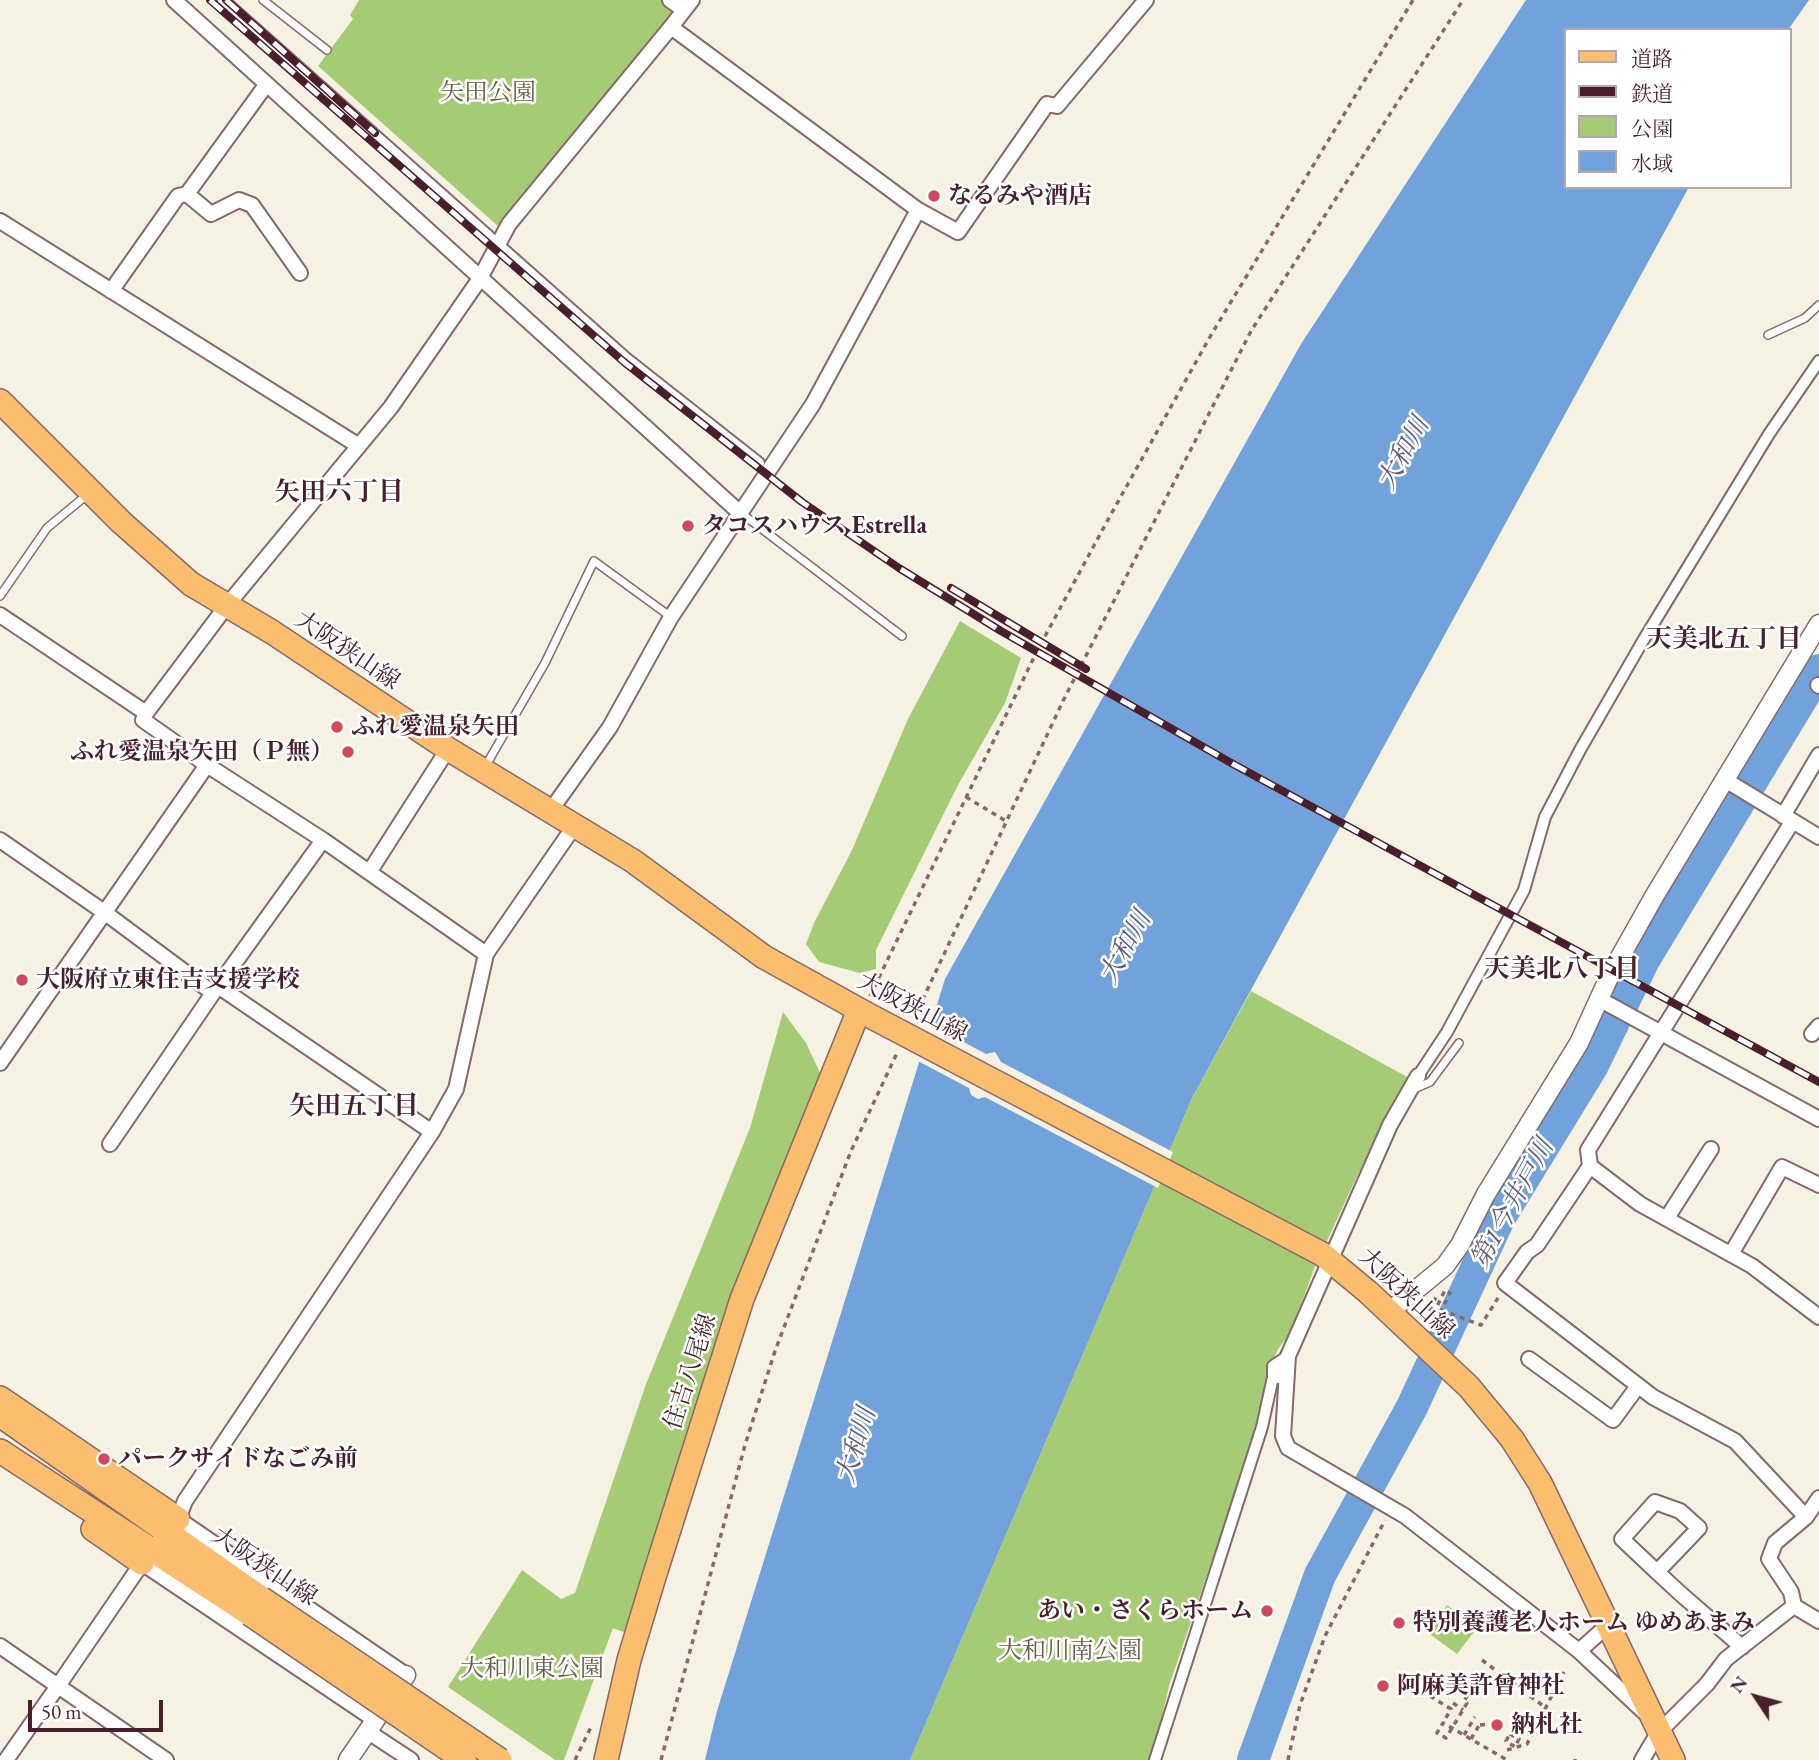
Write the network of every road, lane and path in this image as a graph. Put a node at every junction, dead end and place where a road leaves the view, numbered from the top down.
1 (174, 0) edge
2 (223, 0) edge
3 (263, 0) edge
4 (670, 0) edge
5 (1146, 0) edge
6 (1413, 0) edge
7 (1462, 0) edge
8 (688, 5) edge
9 (671, 27) junction
10 (327, 50) dead end
11 (266, 85) junction
12 (187, 194) junction
13 (918, 210) junction
14 (0, 221) edge
15 (497, 244) junction
16 (300, 273) dead end
17 (480, 280) junction
18 (111, 291) junction
19 (1819, 305) edge
20 (1768, 335) dead end
21 (1819, 361) edge
22 (0, 401) edge
23 (359, 446) junction
24 (759, 463) dead end
25 (91, 492) junction
26 (739, 512) junction
27 (0, 596) edge
28 (228, 604) junction
29 (0, 615) edge
30 (671, 617) junction
31 (1819, 624) edge
32 (902, 636) dead end
33 (146, 713) junction
34 (448, 749) junction
35 (1819, 755) edge
36 (207, 765) junction
37 (483, 771) junction
38 (1732, 784) junction
39 (966, 797) junction
40 (551, 810) junction
41 (1787, 819) junction
42 (1006, 821) junction
43 (575, 825) junction
44 (1819, 837) edge
45 (323, 840) junction
46 (0, 841) edge
47 (370, 871) junction
48 (104, 912) junction
49 (486, 954) junction
50 (216, 989) junction
51 (1605, 1002) junction
52 (866, 1014) junction
53 (910, 1026) dead end
54 (1661, 1036) junction
55 (1459, 1043) dead end
56 (898, 1051) dead end
57 (0, 1062) edge
58 (1418, 1076) joint
59 (1409, 1092) junction
60 (1819, 1119) edge
61 (432, 1132) junction
62 (110, 1144) dead end
63 (1711, 1149) dead end
64 (1590, 1166) junction
65 (1819, 1185) edge
66 (1667, 1218) junction
67 (1731, 1254) junction
68 (1327, 1257) junction
69 (1505, 1283) junction
70 (1436, 1290) dead end
71 (1443, 1311) junction
72 (1389, 1312) junction
73 (1818, 1314) edge
74 (1422, 1337) junction
75 (1288, 1356) junction
76 (1529, 1359) dead end
77 (1638, 1386) junction
78 (0, 1398) edge
79 (0, 1415) edge
80 (0, 1451) edge
81 (0, 1464) edge
82 (1819, 1498) edge
83 (1391, 1509) junction
84 (1806, 1517) junction
85 (159, 1541) junction
86 (1657, 1572) junction
87 (256, 1606) junction
88 (1794, 1606) junction
89 (1819, 1621) edge
90 (1608, 1625) junction
91 (0, 1646) edge
92 (1742, 1647) junction
93 (1579, 1651) junction
94 (1482, 1660) dead end
95 (1564, 1672) dead end
96 (406, 1675) joint
97 (58, 1686) junction
98 (1473, 1687) dead end
99 (1430, 1696) dead end
100 (1453, 1703) dead end
101 (1546, 1707) junction
102 (1463, 1710) junction
103 (1475, 1717) dead end
104 (1443, 1723) junction
105 (371, 1725) junction
106 (1656, 1727) junction
107 (1452, 1728) junction
108 (1494, 1731) dead end
109 (1464, 1735) junction
110 (1471, 1739) junction
111 (1519, 1739) junction
112 (1511, 1744) junction
113 (1527, 1744) junction
114 (1507, 1750) junction
115 (1505, 1759) edge
116 (6, 1760) edge
117 (166, 1760) edge
118 (348, 1760) edge
119 (411, 1760) edge
120 (464, 1760) edge
121 (499, 1760) edge
122 (606, 1760) edge
123 (662, 1760) edge
124 (1155, 1760) edge
125 (1288, 1760) edge
126 (1642, 1760) edge
127 (1673, 1760) edge

1 - 11 street
2 - 15 street
3 - 10 lane
4 - 8 street
5 - 13 street
6 - 39 path
7 - 42 path
8 - 9 street
9 - 13 street
9 - 15 street
11 - 12 street
11 - 17 street
12 - 16 street
12 - 18 street
13 - 26 street
14 - 18 street
15 - 17 street
15 - 24 street
17 - 23 street
17 - 26 street
18 - 23 street
19 - 20 lane
21 - 58 street
22 - 25 main road, 大阪狭山線
23 - 28 street
25 - 27 lane
25 - 28 main road, 大阪狭山線
26 - 30 street
26 - 32 lane
28 - 33 street
28 - 34 main road, 大阪狭山線
29 - 33 street
30 - 37 lane
30 - 40 street
31 - 38 street
33 - 36 street
34 - 37 main road, 大阪狭山線
34 - 47 street
35 - 41 street
36 - 45 street
36 - 48 street
37 - 40 main road, 大阪狭山線
38 - 41 street
38 - 51 street
39 - 42 path
39 - 52 path
40 - 43 main road, 大阪狭山線
41 - 44 street
41 - 54 street
42 - 53 path
43 - 49 street
43 - 52 main road, 大阪狭山線
45 - 47 street
45 - 50 street
46 - 48 street
47 - 49 street
48 - 50 street
48 - 57 street
49 - 61 street
50 - 61 street
50 - 62 street
51 - 54 street
51 - 72 street
52 - 68 main road, 大阪狭山線, bridge
52 - 122 main road, 住吉八尾線
54 - 60 street
54 - 64 street
55 - 59 lane
56 - 123 path
58 - 59 street
59 - 68 street
61 - 85 street
63 - 66 street
64 - 66 street
64 - 69 street
65 - 67 street
66 - 67 street
67 - 73 street
68 - 72 main road, 大阪狭山線
68 - 75 street
69 - 71 path
69 - 77 street
70 - 71 path
71 - 74 path
72 - 74 main road, 大阪狭山線
74 - 90 main road, 大阪狭山線
75 - 83 street
75 - 124 street
76 - 77 street
77 - 84 street
78 - 85 main road
79 - 85 main road, 大阪狭山線
80 - 85 main road, 大阪狭山線
81 - 85 main road
82 - 84 street
83 - 93 street
83 - 125 path
84 - 88 street
85 - 87 main road, 大阪狭山線
85 - 96 street
85 - 97 street
85 - 105 street
86 - 86 street
86 - 92 street
87 - 120 main road, 大阪狭山線, bridge
87 - 121 main road, 大阪狭山線, bridge
88 - 89 street
88 - 92 street
90 - 93 street
90 - 106 main road, 大阪狭山線
91 - 97 street
92 - 106 street
93 - 106 street
94 - 101 path
95 - 101 path
96 - 105 street
97 - 116 street
97 - 117 street
98 - 102 path
99 - 104 path
100 - 102 path
101 - 113 path
102 - 107 path
103 - 109 path
104 - 107 path
104 - 107 path
105 - 118 street
105 - 119 street
106 - 126 street
106 - 127 main road, 大阪狭山線
107 - 109 path
108 - 110 path
109 - 110 path
110 - 115 path
111 - 112 path
111 - 112 path
111 - 113 path
112 - 114 path
113 - 114 path
114 - 115 path

